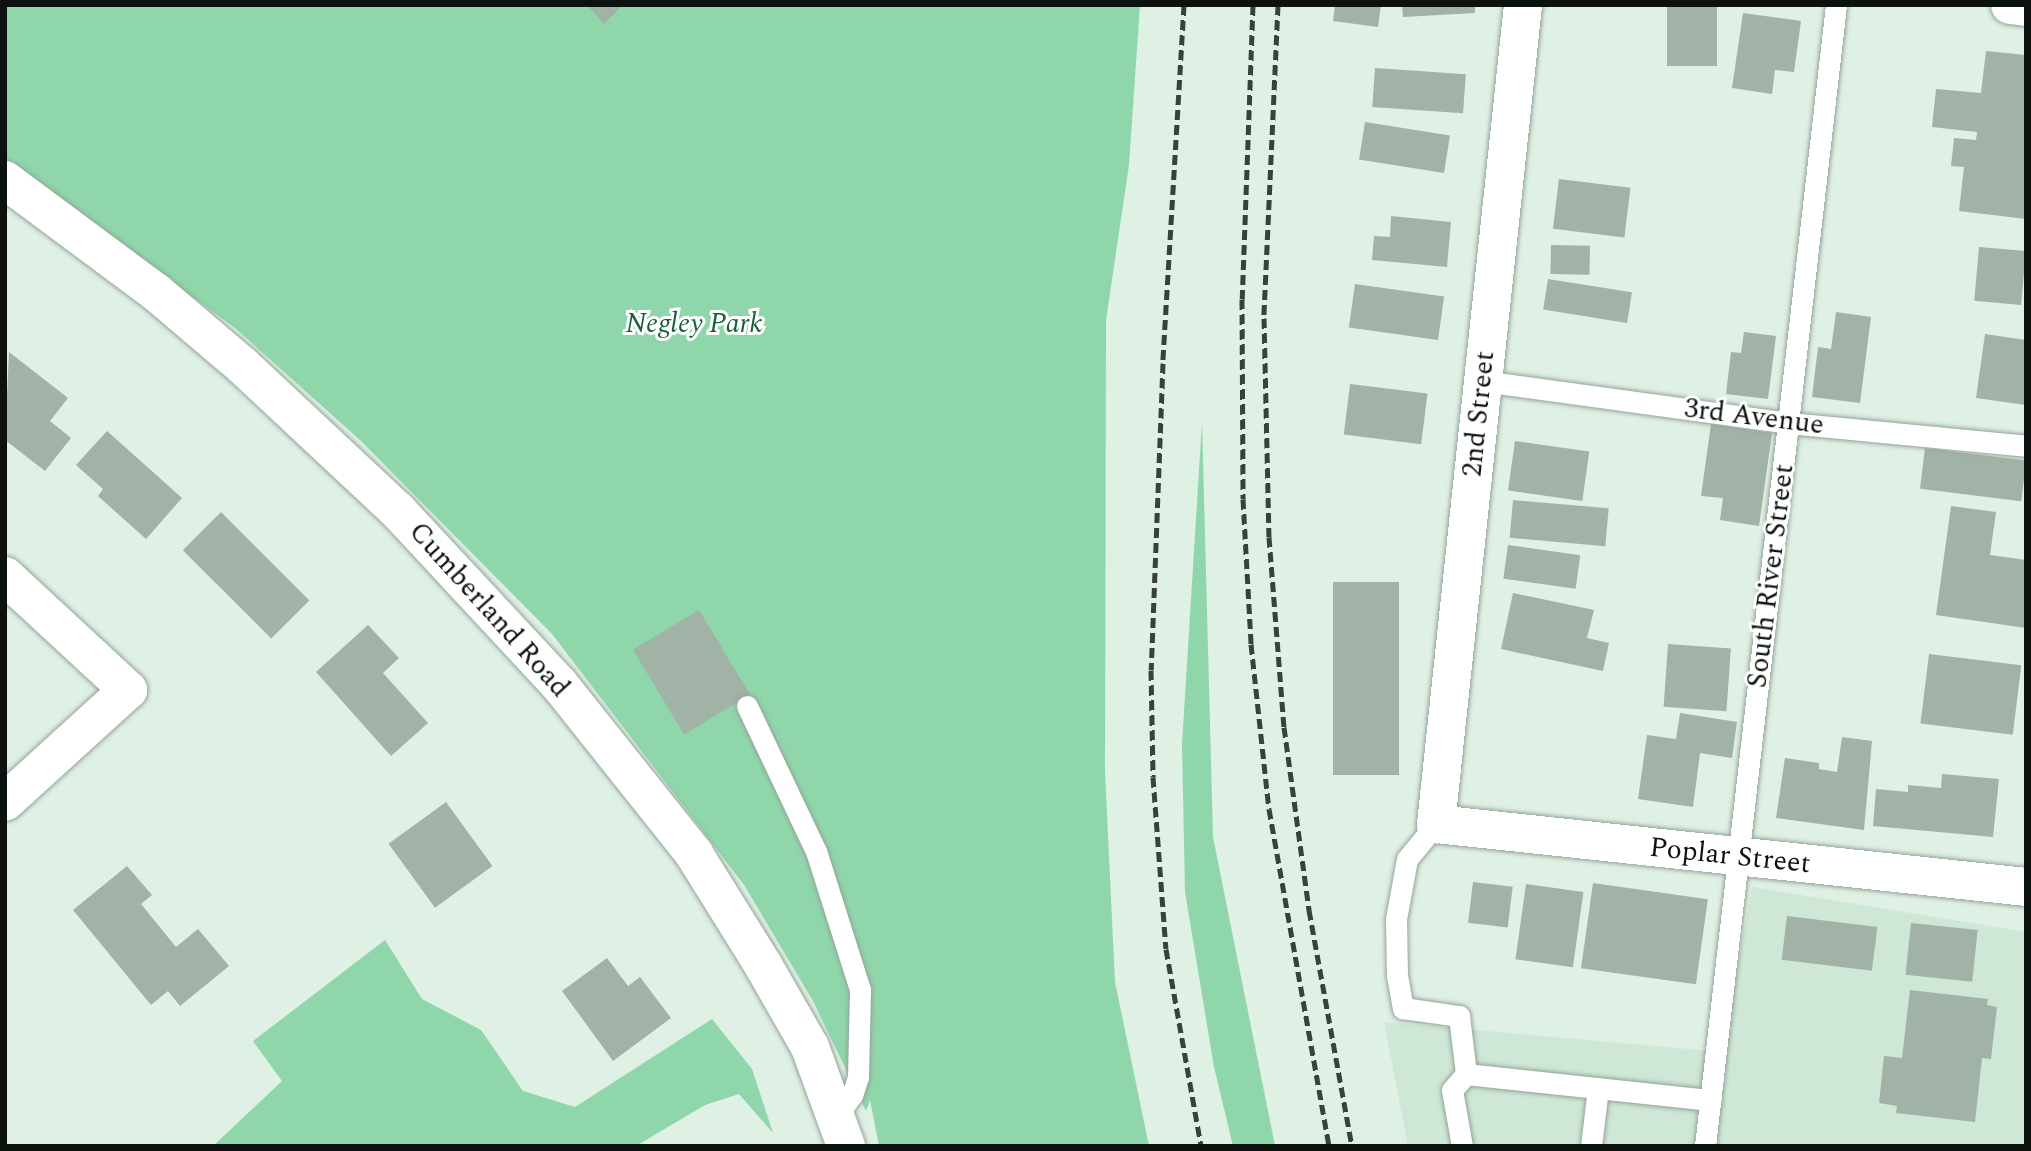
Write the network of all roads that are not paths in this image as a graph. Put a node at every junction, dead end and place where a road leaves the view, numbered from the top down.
1 (1523, 5) edge
2 (1836, 5) edge
3 (2010, 5) edge
4 (2026, 7) edge
5 (5, 180) edge
6 (1482, 381) junction
7 (1789, 423) junction
8 (2026, 446) edge
9 (5, 576) edge
10 (747, 706) dead end
11 (5, 802) edge
12 (1436, 824) junction
13 (1739, 858) junction
14 (2026, 887) edge
15 (1466, 1074) junction
16 (1598, 1088) junction
17 (1711, 1100) junction
18 (842, 1130) edge
19 (1462, 1146) edge
20 (1591, 1146) edge
21 (1705, 1146) edge

1 - 6 street, 2nd Street
2 - 7 lane, South River Street
3 - 4 street
5 - 18 street, Cumberland Road
6 - 7 lane, 3rd Avenue
6 - 12 street, 2nd Street
7 - 8 lane, 3rd Avenue
7 - 13 lane, South River Street
9 - 11 street
10 - 18 lane
12 - 13 street, Poplar Street
12 - 15 lane
13 - 14 street, Poplar Street
13 - 17 lane, South River Street
15 - 16 lane
15 - 19 lane
16 - 17 lane
16 - 20 lane
17 - 21 lane, South River Street

